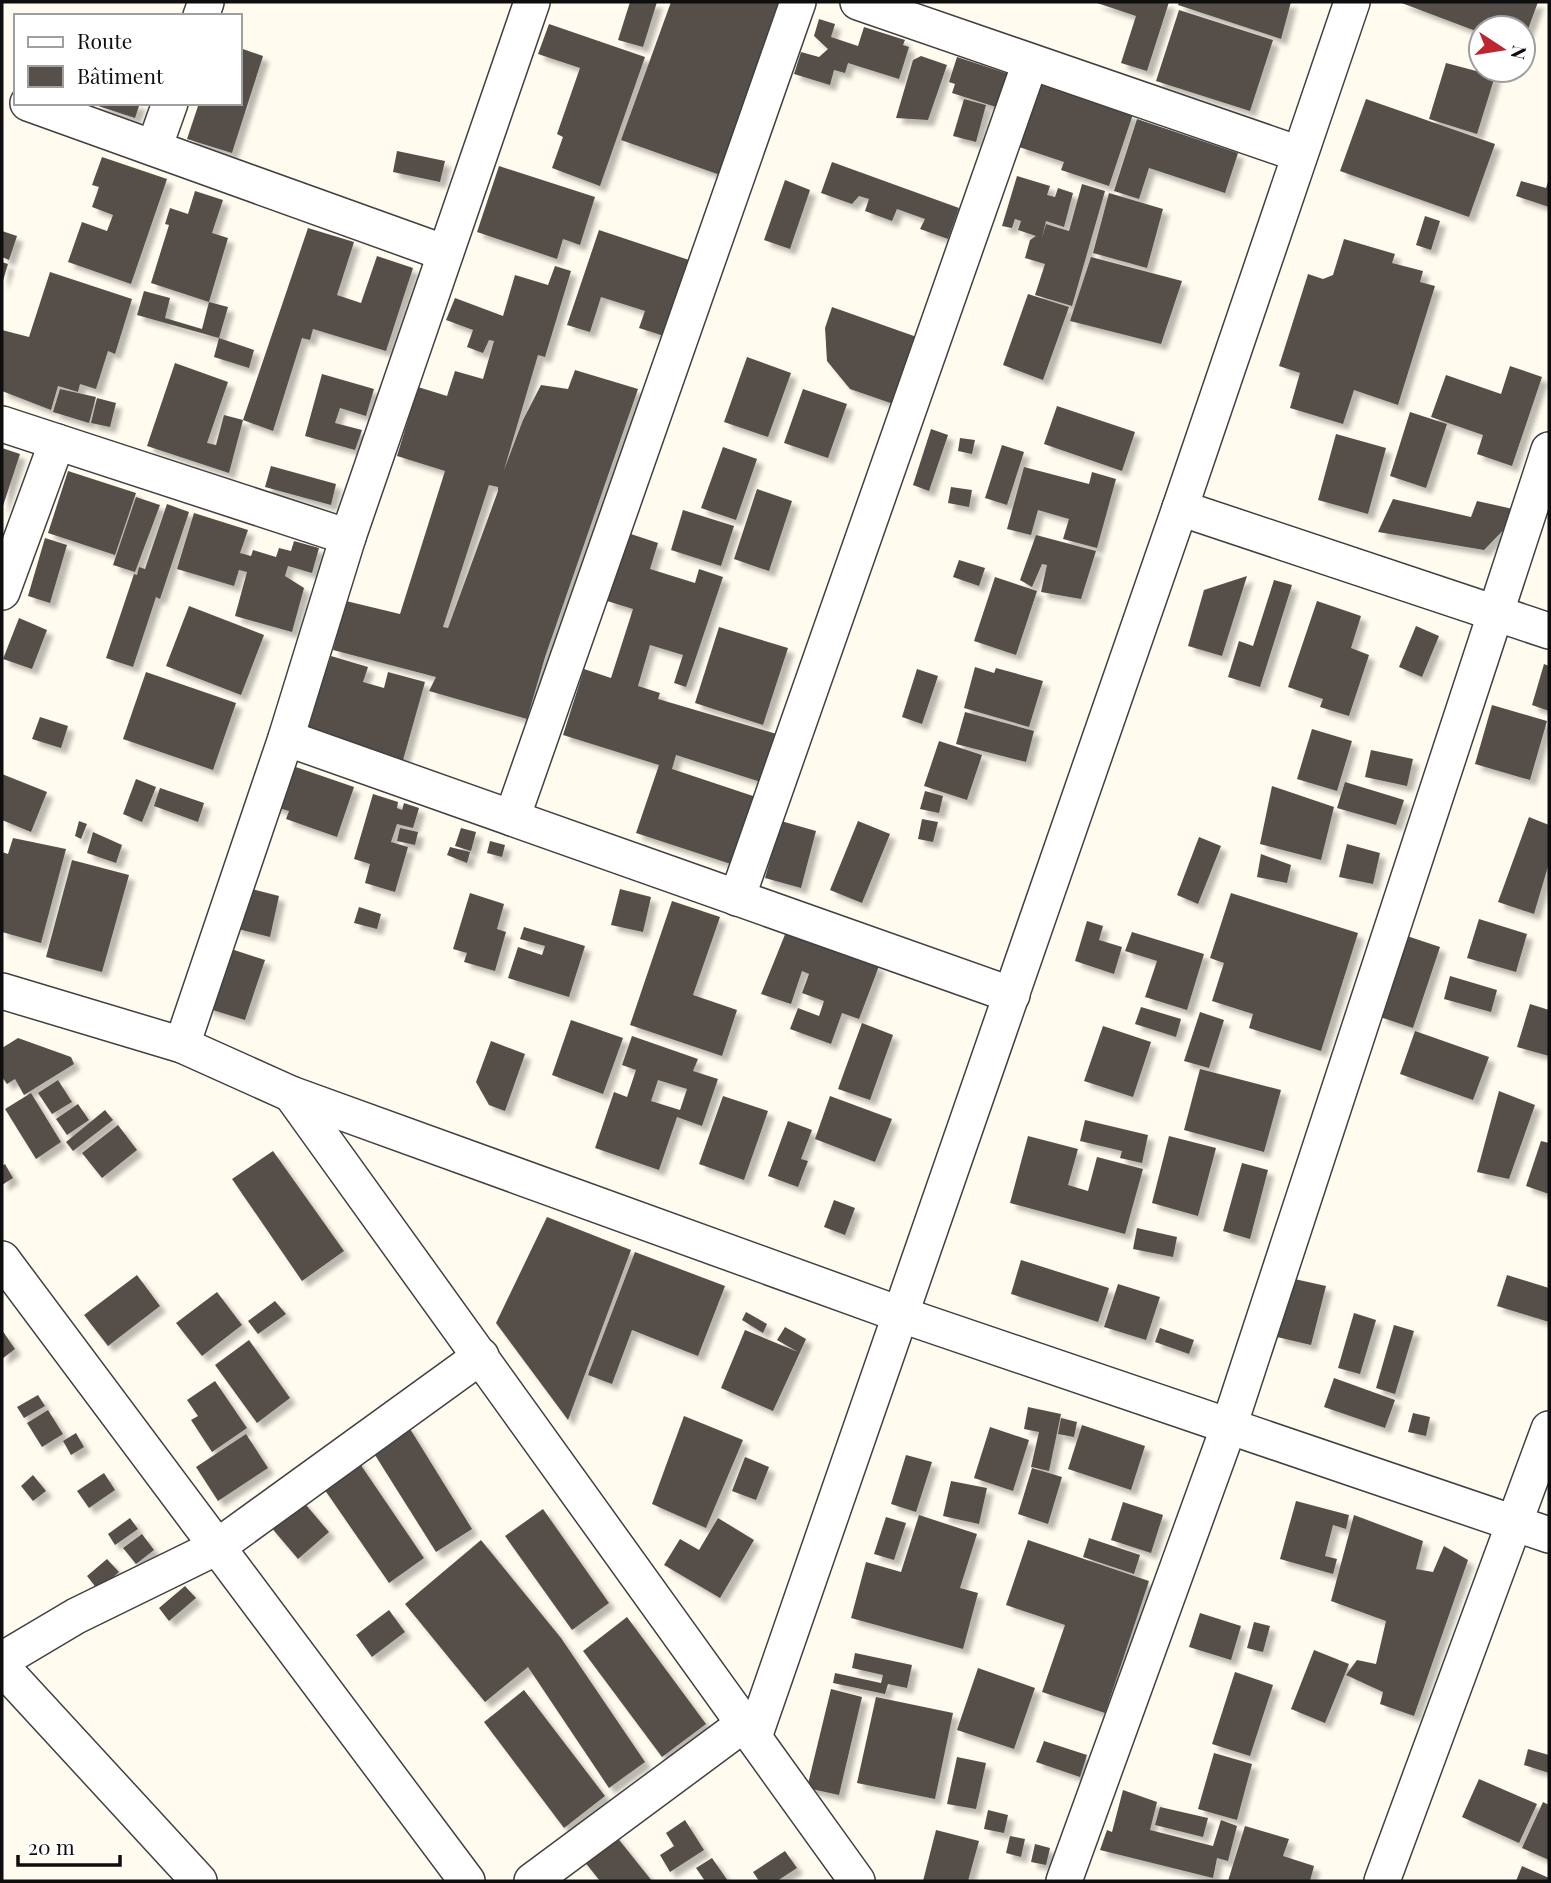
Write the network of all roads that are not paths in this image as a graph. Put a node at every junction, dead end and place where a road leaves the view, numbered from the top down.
1 (532, 2) edge
2 (798, 2) edge
3 (858, 2) edge
4 (1352, 2) edge
5 (1030, 64) junction
6 (34, 105) edge
7 (169, 105) edge
8 (154, 148) junction
9 (1299, 154) junction
10 (445, 253) junction
11 (2, 424) edge
12 (57, 442) junction
13 (1549, 450) edge
14 (1180, 508) junction
15 (348, 537) junction
16 (2, 592) edge
17 (1493, 613) junction
18 (1549, 631) edge
19 (286, 738) junction
20 (512, 818) junction
21 (737, 898) junction
22 (2, 991) edge
23 (1012, 995) junction
24 (182, 1045) junction
25 (291, 1094) junction
26 (2, 1259) edge
27 (899, 1314) junction
28 (481, 1356) junction
29 (1229, 1426) junction
30 (1549, 1429) edge
31 (1515, 1525) junction
32 (1549, 1535) edge
33 (217, 1547) junction
34 (2, 1660) edge
35 (2, 1667) edge
36 (749, 1731) junction
37 (180, 1868) edge
38 (199, 1881) edge
39 (467, 1881) edge
40 (531, 1881) edge
41 (857, 1881) edge
42 (1065, 1881) edge
43 (1382, 1881) edge

1 - 10 street
2 - 20 street
3 - 5 street
4 - 9 street
5 - 9 street
5 - 21 street
6 - 8 street
7 - 8 street
8 - 10 street
9 - 14 street
10 - 15 street
11 - 12 street
12 - 15 street
12 - 16 street
13 - 17 street
14 - 17 street
14 - 23 street
15 - 19 street
17 - 18 street
17 - 29 street
19 - 20 street
19 - 24 street
20 - 21 street
21 - 23 street
22 - 24 street
23 - 27 street
24 - 25 street
25 - 27 street
25 - 28 street
26 - 33 street
27 - 29 street
27 - 36 street
28 - 33 street
28 - 36 street
29 - 31 street
29 - 42 street
30 - 31 street
31 - 32 street
31 - 43 street
33 - 34 street
33 - 39 street
35 - 37 street
36 - 40 street
36 - 41 street
37 - 38 street

